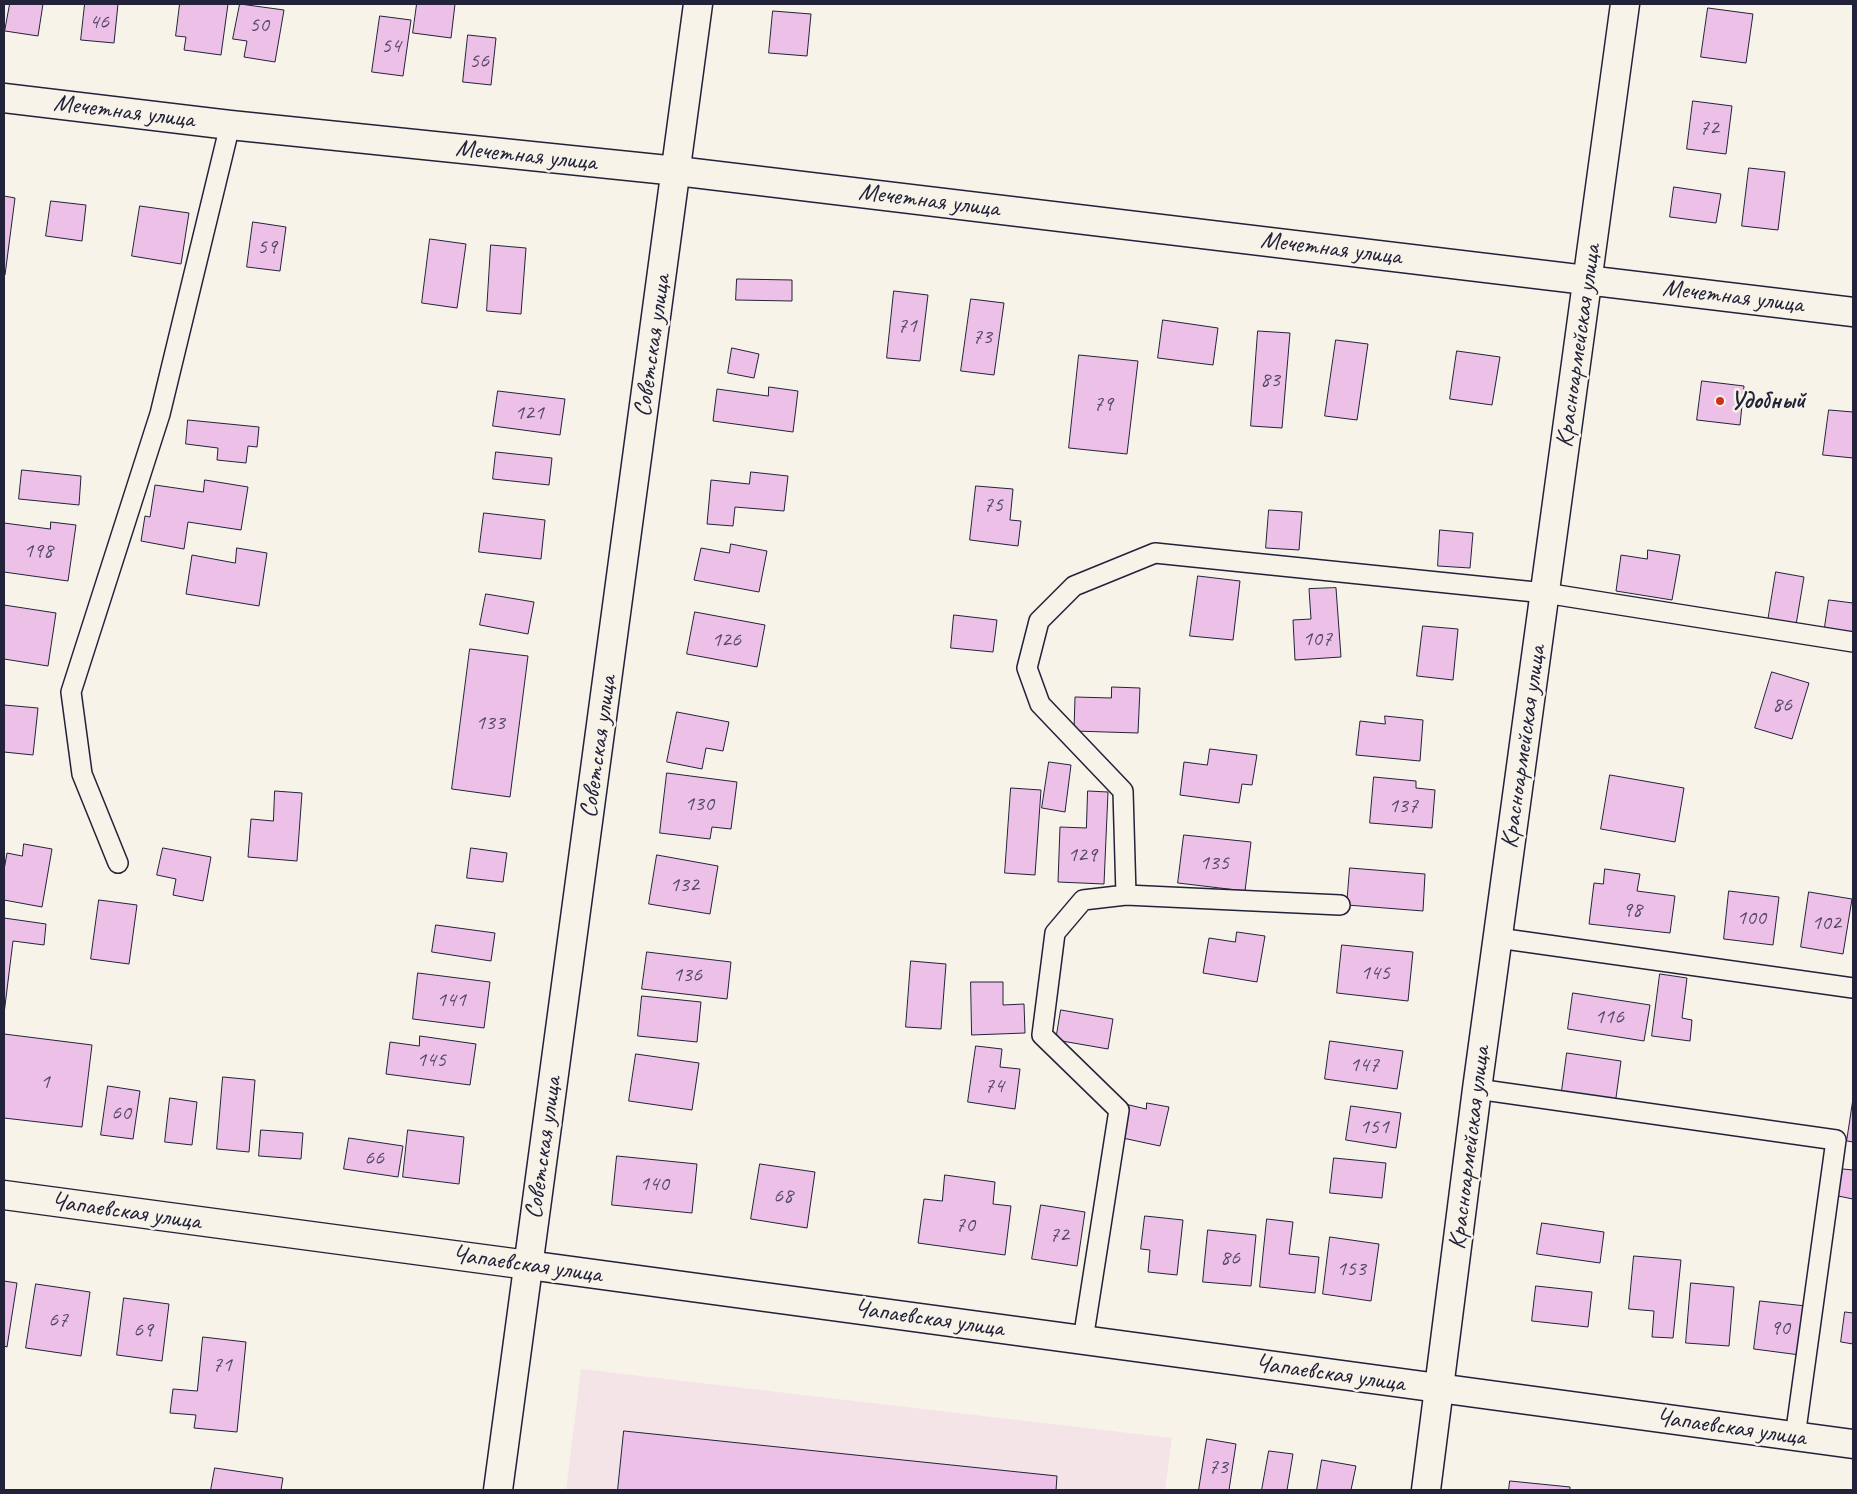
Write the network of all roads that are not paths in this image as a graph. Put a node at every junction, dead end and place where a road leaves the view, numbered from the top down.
1 (698, 4) edge
2 (1625, 4) edge
3 (4, 98) edge
4 (230, 125) junction
5 (677, 171) junction
6 (1588, 279) junction
7 (1853, 312) edge
8 (1545, 593) junction
9 (1853, 642) edge
10 (118, 862) dead end
11 (1126, 895) junction
12 (1340, 905) dead end
13 (1498, 938) junction
14 (1853, 988) edge
15 (1477, 1089) junction
16 (4, 1195) edge
17 (528, 1266) junction
18 (1083, 1340) junction
19 (1439, 1389) junction
20 (1795, 1436) junction
21 (1853, 1444) edge
22 (498, 1490) edge
23 (1426, 1490) edge

1 - 5 street, Советская улица
2 - 6 street, Красноармейская улица
3 - 4 street, Мечетная улица
4 - 5 street, Мечетная улица
4 - 10 lane
5 - 6 street, Мечетная улица
5 - 17 street, Советская улица
6 - 7 street, Мечетная улица
6 - 8 street, Красноармейская улица
8 - 9 lane
8 - 11 lane
8 - 13 street, Красноармейская улица
11 - 12 lane
11 - 18 lane
13 - 14 lane
13 - 15 street, Красноармейская улица
15 - 19 street, Красноармейская улица
15 - 20 lane
16 - 17 street, Чапаевская улица
17 - 18 street, Чапаевская улица
17 - 22 street, Советская улица
18 - 19 street, Чапаевская улица
19 - 20 street, Чапаевская улица
19 - 23 street, Красноармейская улица
20 - 21 street, Чапаевская улица

